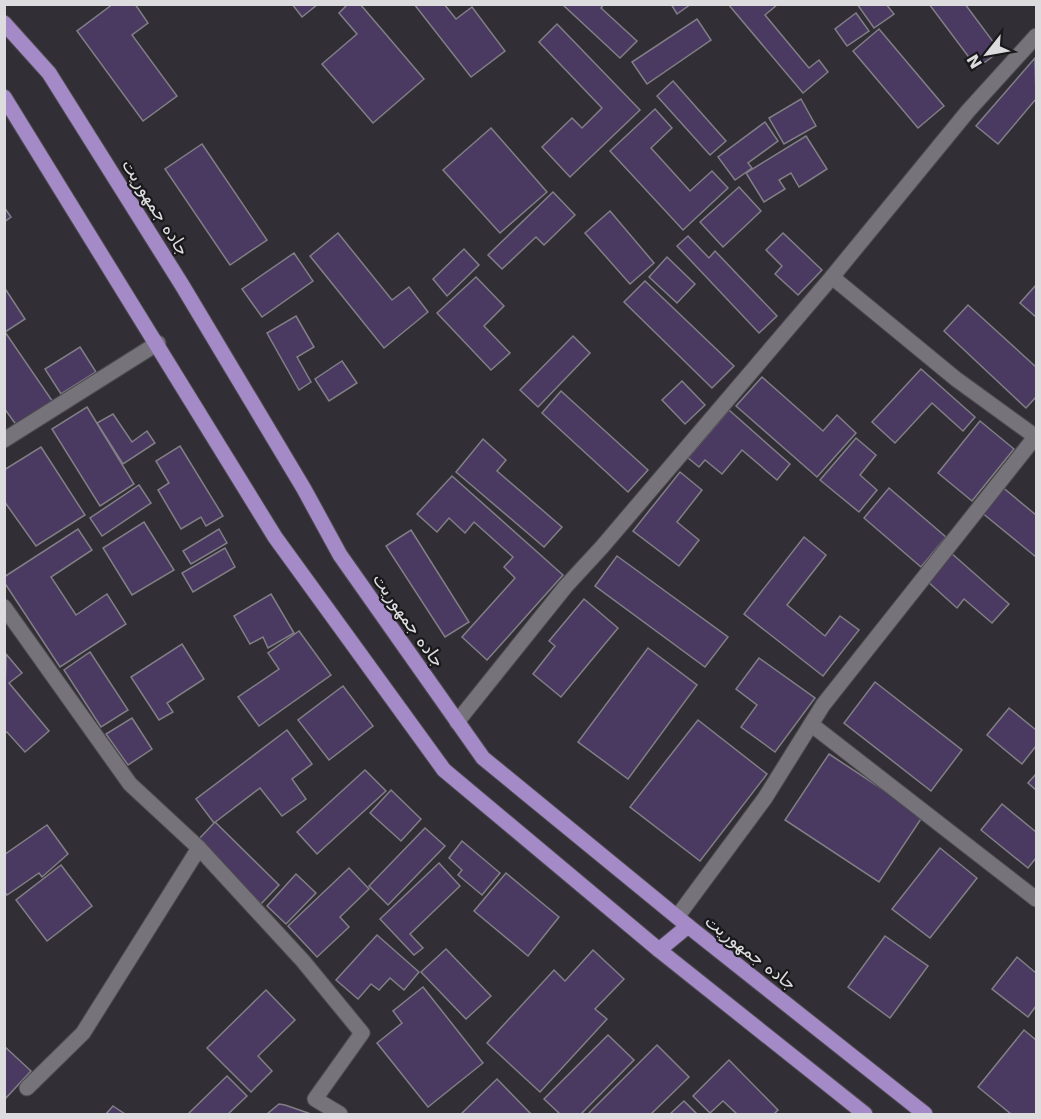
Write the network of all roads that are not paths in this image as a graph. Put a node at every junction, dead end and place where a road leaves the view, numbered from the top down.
1 (4, 23) edge
2 (1036, 36) edge
3 (6, 101) edge
4 (832, 277) junction
5 (158, 343) junction
6 (1036, 437) edge
7 (4, 440) edge
8 (4, 607) edge
9 (457, 722) junction
10 (812, 725) junction
11 (199, 848) junction
12 (1036, 899) edge
13 (682, 922) junction
14 (659, 950) junction
15 (27, 1088) dead end
16 (340, 1114) edge
17 (865, 1114) edge
18 (925, 1114) edge

1 - 9 main road, جاده جمهوریت
2 - 4 street
3 - 5 main road
4 - 6 street
4 - 9 street
5 - 7 street
5 - 14 main road
6 - 10 street
8 - 11 street
9 - 13 main road, جاده جمهوریت
10 - 12 street
10 - 13 street
11 - 15 street
11 - 16 street
13 - 14 main road
13 - 18 main road, جاده جمهوریت
14 - 17 main road

